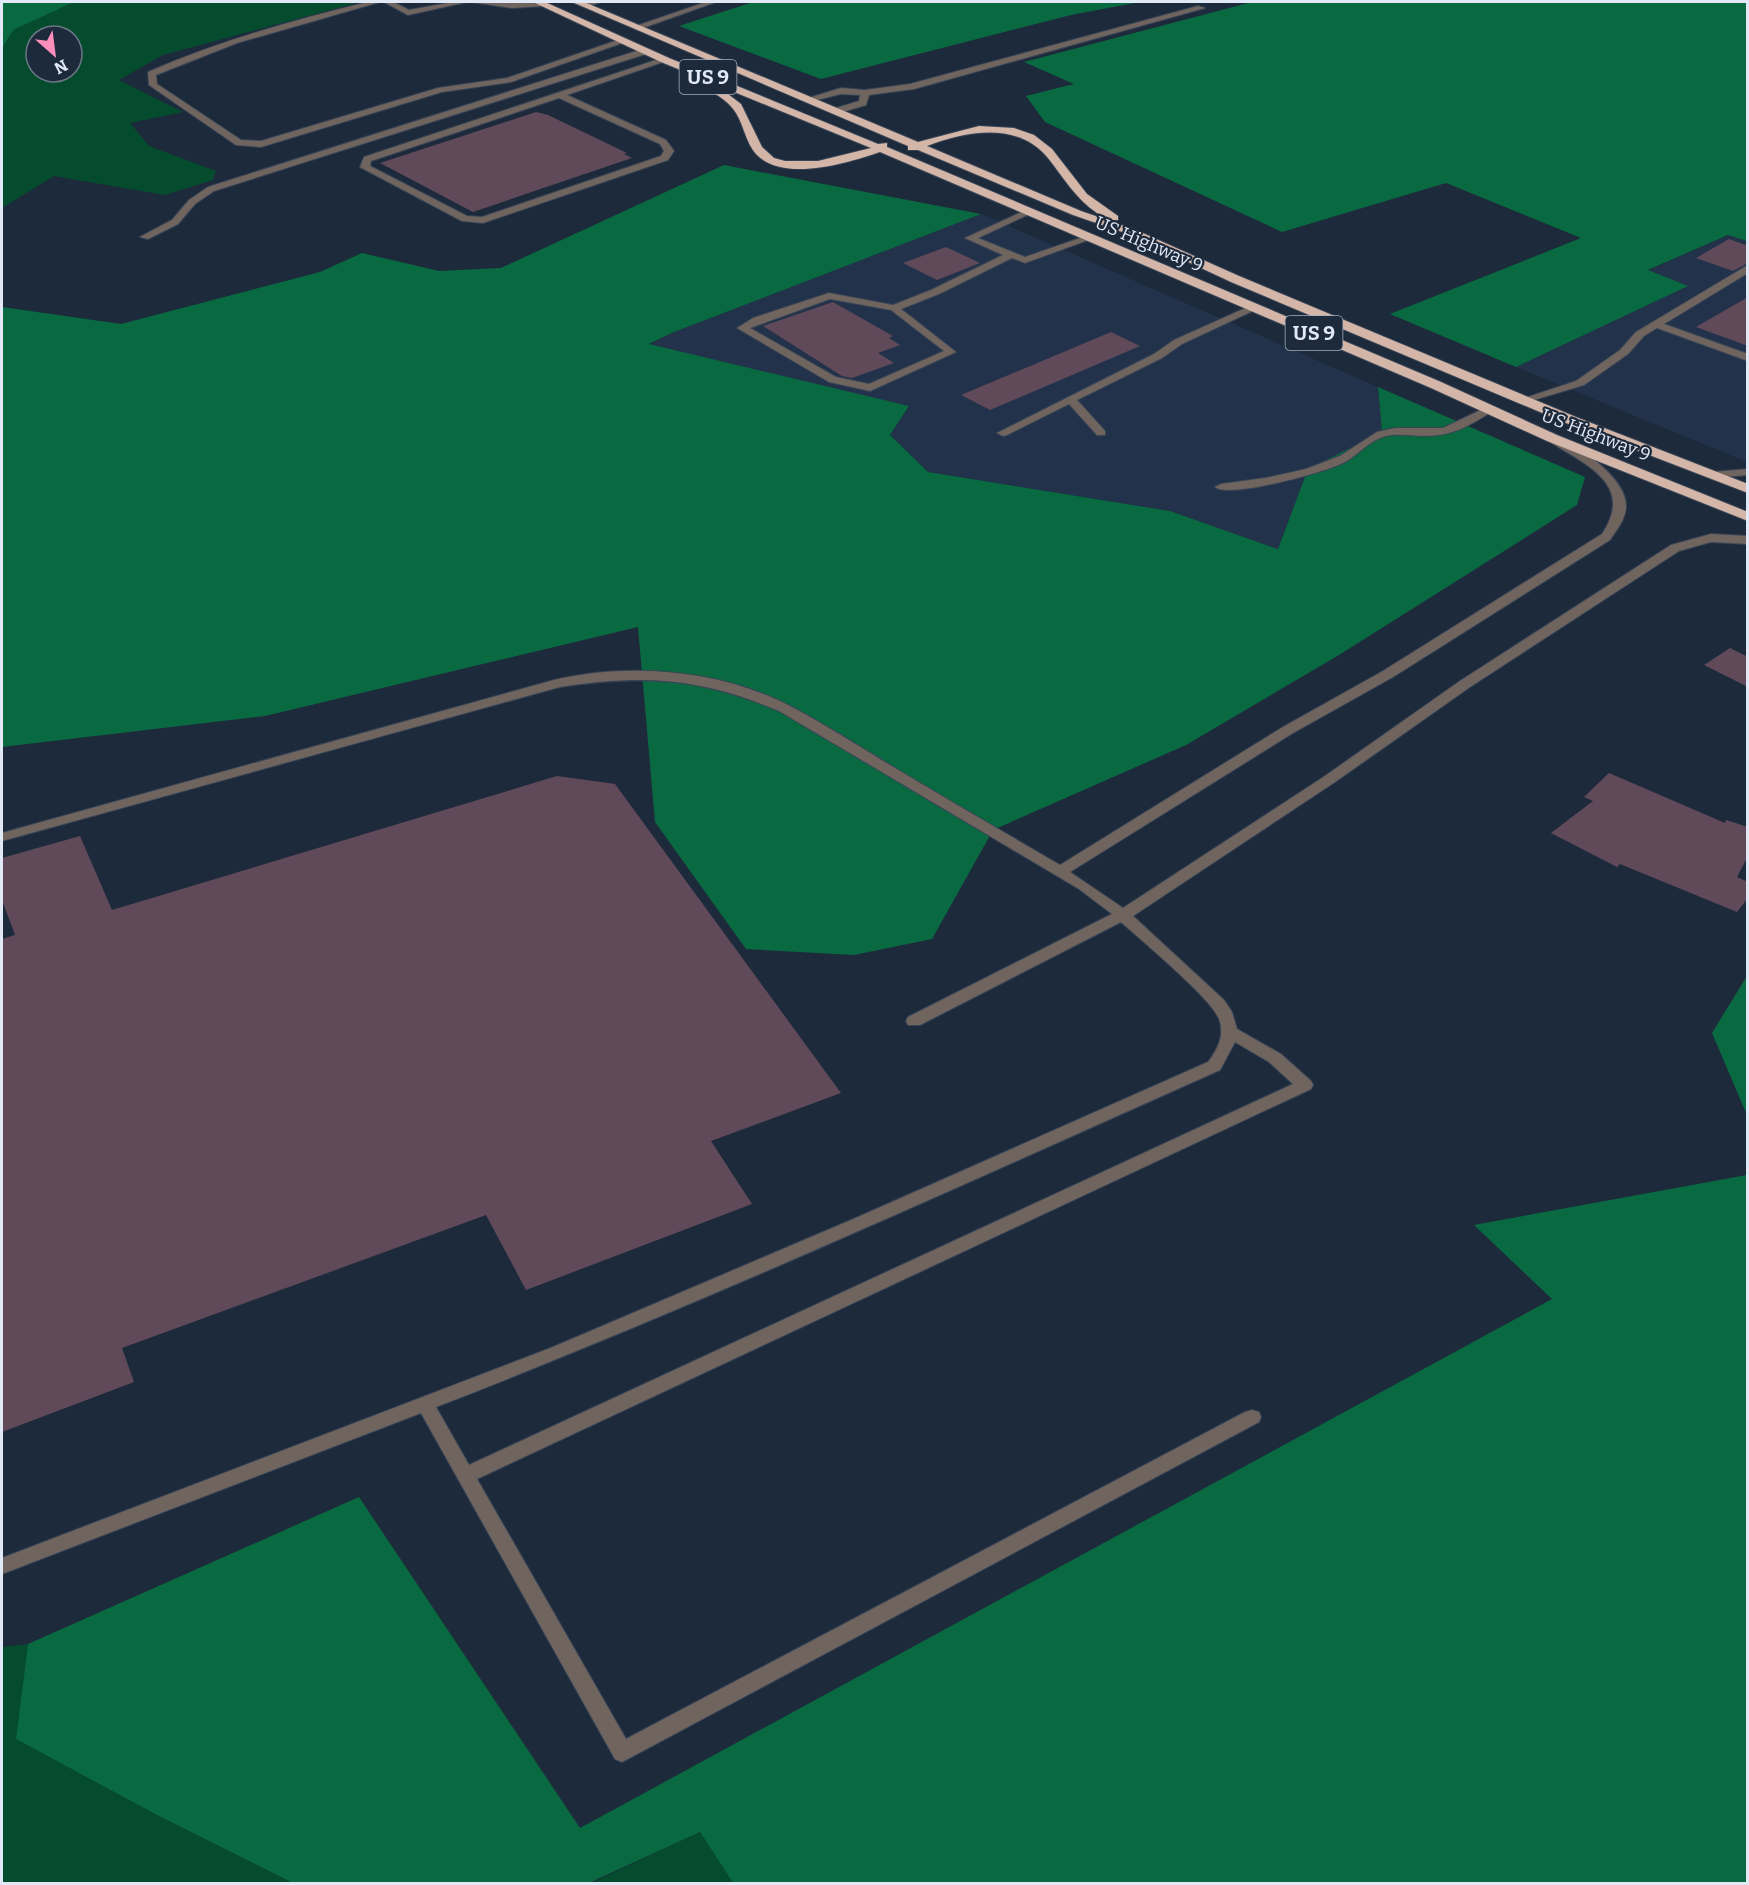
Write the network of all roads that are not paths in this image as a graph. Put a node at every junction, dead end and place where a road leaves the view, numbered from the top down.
1 (376, 2) edge
2 (388, 2) edge
3 (463, 2) edge
4 (475, 2) edge
5 (597, 2) edge
6 (712, 2) edge
7 (541, 3) edge
8 (581, 3) edge
9 (1201, 8) dead end
10 (637, 27) junction
11 (624, 41) junction
12 (646, 51) junction
13 (665, 60) junction
14 (690, 70) junction
15 (865, 93) junction
16 (559, 95) junction
17 (809, 99) junction
18 (836, 111) junction
19 (883, 131) junction
20 (918, 146) junction
21 (880, 149) junction
22 (896, 156) junction
23 (1029, 212) junction
24 (1132, 232) junction
25 (145, 237) dead end
26 (1089, 238) junction
27 (1011, 255) junction
28 (1748, 268) edge
29 (894, 308) junction
30 (1254, 308) junction
31 (1656, 324) junction
32 (1748, 358) edge
33 (1524, 400) junction
34 (1072, 401) junction
35 (1486, 410) junction
36 (1003, 433) dead end
37 (1101, 433) dead end
38 (1552, 438) junction
39 (1748, 472) edge
40 (1712, 475) junction
41 (1221, 487) dead end
42 (1748, 489) edge
43 (1748, 517) edge
44 (1748, 540) edge
45 (2, 837) edge
46 (1061, 871) junction
47 (1123, 915) junction
48 (914, 1020) dead end
49 (1231, 1033) junction
50 (424, 1402) junction
51 (1252, 1417) dead end
52 (464, 1476) junction
53 (2, 1566) edge

1 - 11 street
2 - 3 street
4 - 7 street
5 - 8 street
6 - 10 street
7 - 11 highway, US Highway 9 / US 9
8 - 10 highway, US Highway 9 / US 9
9 - 15 street
10 - 17 highway, US Highway 9 / US 9
11 - 12 highway, US Highway 9 / US 9
12 - 13 highway, US Highway 9 / US 9
12 - 25 street
13 - 14 highway, US Highway 9 / US 9
13 - 16 street
14 - 21 highway, US Highway 9 / US 9
14 - 21 highway
15 - 17 street
15 - 18 street
16 - 16 street
17 - 18 highway, US Highway 9 / US 9
18 - 19 highway, US Highway 9 / US 9
19 - 20 highway, US Highway 9 / US 9
19 - 21 highway
20 - 22 highway
20 - 24 highway, US Highway 9 / US 9
20 - 24 highway
21 - 22 highway, US Highway 9 / US 9
22 - 23 highway, US Highway 9 / US 9
23 - 26 highway, US Highway 9 / US 9
23 - 27 street
24 - 33 highway, US Highway 9 / US 9
26 - 27 street
26 - 30 highway, US Highway 9 / US 9
27 - 29 street
28 - 31 street
29 - 29 street
30 - 34 street
30 - 35 highway, US Highway 9 / US 9
31 - 32 street
31 - 33 street
33 - 40 highway, US Highway 9 / US 9
34 - 36 street
34 - 37 street
35 - 38 highway, US Highway 9 / US 9
35 - 41 street
38 - 43 highway, US Highway 9 / US 9
38 - 46 street
39 - 40 street
40 - 42 highway, US Highway 9 / US 9
44 - 47 street
45 - 46 street
46 - 47 street
47 - 48 street
47 - 49 street
49 - 50 street
49 - 52 street
50 - 52 street
50 - 53 street
51 - 52 street

